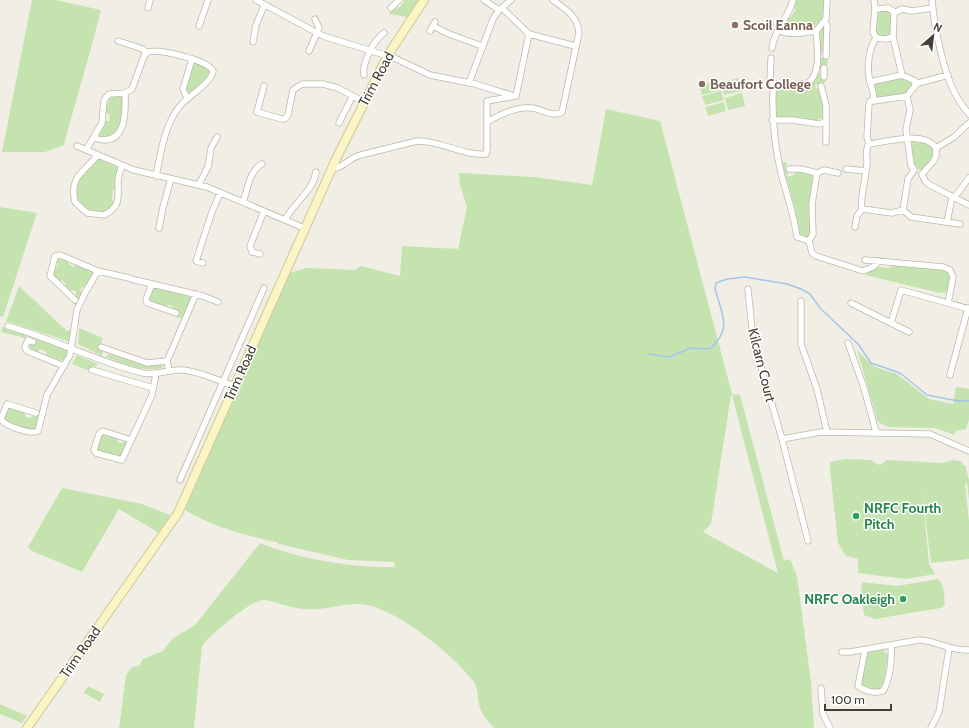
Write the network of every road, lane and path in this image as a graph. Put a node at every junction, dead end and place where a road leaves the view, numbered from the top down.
1 (150, 0) edge
2 (208, 0) edge
3 (256, 0) edge
4 (399, 0) edge
5 (424, 0) edge
6 (484, 0) edge
7 (511, 0) edge
8 (553, 0) edge
9 (793, 0) edge
10 (827, 0) edge
11 (874, 0) edge
12 (932, 0) edge
13 (264, 6) junction
14 (148, 8) dead end
15 (391, 8) dead end
16 (933, 8) junction
17 (500, 9) junction
18 (876, 9) junction
19 (895, 12) junction
20 (315, 19) dead end
21 (824, 22) junction
22 (199, 26) dead end
23 (433, 27) dead end
24 (778, 30) junction
25 (816, 31) junction
26 (318, 33) junction
27 (384, 33) dead end
28 (529, 34) junction
29 (893, 37) junction
30 (876, 38) junction
31 (118, 41) dead end
32 (253, 42) dead end
33 (482, 46) junction
34 (575, 46) junction
35 (772, 48) dead end
36 (371, 50) junction
37 (309, 51) dead end
38 (146, 53) junction
39 (388, 56) junction
40 (826, 56) dead end
41 (771, 58) dead end
42 (192, 59) junction
43 (816, 72) junction
44 (824, 72) dead end
45 (364, 75) dead end
46 (902, 75) junction
47 (948, 75) junction
48 (870, 82) junction
49 (469, 83) junction
50 (915, 84) junction
51 (264, 86) dead end
52 (821, 86) dead end
53 (775, 87) junction
54 (125, 93) junction
55 (516, 96) junction
56 (907, 96) junction
57 (352, 97) junction
58 (187, 98) junction
59 (874, 101) junction
60 (364, 102) junction
61 (969, 114) edge
62 (772, 120) junction
63 (487, 122) junction
64 (826, 122) junction
65 (339, 123) dead end
66 (969, 123) edge
67 (217, 137) dead end
68 (94, 138) junction
69 (908, 138) junction
70 (826, 142) dead end
71 (869, 144) junction
72 (77, 146) dead end
73 (936, 148) junction
74 (86, 150) junction
75 (97, 156) junction
76 (262, 164) dead end
77 (122, 166) junction
78 (331, 169) junction
79 (789, 169) dead end
80 (846, 169) dead end
81 (914, 170) junction
82 (866, 171) junction
83 (316, 172) dead end
84 (817, 173) junction
85 (838, 173) dead end
86 (922, 174) junction
87 (156, 176) junction
88 (969, 178) edge
89 (171, 179) junction
90 (199, 184) junction
91 (220, 193) junction
92 (953, 198) junction
93 (243, 202) junction
94 (969, 205) edge
95 (862, 209) junction
96 (264, 210) junction
97 (903, 210) junction
98 (285, 220) junction
99 (947, 222) junction
100 (960, 224) dead end
101 (855, 226) dead end
102 (159, 228) dead end
103 (304, 228) junction
104 (809, 242) junction
105 (260, 254) dead end
106 (866, 260) dead end
107 (879, 261) junction
108 (203, 264) dead end
109 (98, 271) junction
110 (152, 284) junction
111 (264, 288) dead end
112 (748, 289) dead end
113 (196, 294) junction
114 (75, 300) dead end
115 (801, 301) dead end
116 (218, 302) dead end
117 (851, 303) dead end
118 (948, 303) junction
119 (968, 308) edge
120 (176, 314) dead end
121 (891, 323) junction
122 (8, 326) dead end
123 (909, 332) dead end
124 (33, 342) dead end
125 (848, 343) dead end
126 (101, 347) dead end
127 (72, 348) junction
128 (167, 361) junction
129 (100, 364) dead end
130 (64, 366) junction
131 (168, 371) junction
132 (156, 374) junction
133 (950, 375) dead end
134 (223, 382) junction
135 (235, 386) junction
136 (153, 388) junction
137 (36, 413) dead end
138 (827, 432) junction
139 (876, 432) junction
140 (128, 439) dead end
141 (782, 439) junction
142 (969, 451) edge
143 (180, 480) dead end
144 (808, 541) dead end
145 (891, 646) junction
146 (949, 649) junction
147 (865, 650) junction
148 (969, 650) edge
149 (842, 652) dead end
150 (822, 688) dead end
151 (27, 728) edge
152 (830, 728) edge
153 (931, 728) edge

1 - 14 street
2 - 22 street
3 - 13 street
4 - 15 street
5 - 39 main road, Trim Road
6 - 17 street
7 - 17 street
8 - 34 street
9 - 24 street
10 - 21 street
11 - 18 street
12 - 16 street
13 - 26 street
13 - 32 street
16 - 19 street
16 - 47 street
17 - 28 street
17 - 33 street
18 - 19 street
18 - 30 street
19 - 29 street
20 - 26 street
21 - 25 street
21 - 40 street
23 - 33 street
24 - 25 street
24 - 35 street
25 - 43 street
26 - 36 street
26 - 37 street
27 - 36 street
28 - 34 street
28 - 55 street
29 - 30 street
29 - 46 street
30 - 48 street
31 - 38 street
33 - 49 street
34 - 63 street
36 - 39 street
36 - 45 street
38 - 42 street
38 - 54 street
39 - 49 street
39 - 60 main road, Trim Road
41 - 53 street
42 - 58 street
42 - 58 street
43 - 44 street
43 - 53 street
46 - 48 street
46 - 50 street
47 - 50 street
47 - 61 street
48 - 59 street
49 - 55 street
50 - 56 street
51 - 57 street
52 - 64 street
53 - 62 street
54 - 68 street
54 - 68 street
55 - 63 street
56 - 59 street
56 - 69 street
57 - 60 street
57 - 65 street
58 - 87 street
59 - 71 street
60 - 78 main road, Trim Road
62 - 64 street
62 - 104 street
63 - 78 street
64 - 70 street
66 - 73 street
67 - 90 street
68 - 74 street
69 - 71 street
69 - 73 street
69 - 81 street
71 - 82 street
72 - 74 street
73 - 86 street
74 - 75 street
75 - 77 street
75 - 77 street
76 - 93 street
77 - 87 street
78 - 103 main road, Trim Road
79 - 84 street
80 - 82 street
81 - 86 street
81 - 97 street
82 - 95 street
83 - 98 street
84 - 85 street
84 - 104 street
86 - 92 street
87 - 89 street
88 - 92 street
89 - 90 street
89 - 102 street
90 - 91 street
91 - 93 street
91 - 108 street
92 - 94 street
92 - 99 street
93 - 96 street
95 - 97 street
95 - 101 street
96 - 98 street
96 - 105 street
97 - 99 street
98 - 103 street
99 - 100 street
103 - 135 main road, Trim Road
104 - 107 street
106 - 107 street
107 - 118 street
109 - 110 street
109 - 114 street
109 - 127 street
110 - 113 street
110 - 120 street
111 - 134 street
112 - 141 street, Kilcarn Court
113 - 116 street
113 - 128 street
115 - 138 street
117 - 121 street
118 - 119 street
118 - 121 street
119 - 133 street
121 - 123 street
122 - 127 street
124 - 130 street
125 - 139 street
126 - 128 street
127 - 130 street
127 - 132 street
128 - 131 street
129 - 136 street
130 - 137 street
131 - 132 street
131 - 134 street
132 - 136 street
134 - 135 street
134 - 143 street
135 - 151 main road, Trim Road
136 - 140 street
138 - 139 street
138 - 141 street
139 - 142 street
141 - 144 street, Kilcarn Court
145 - 146 street
145 - 147 street
145 - 147 street
146 - 148 street
146 - 153 street
147 - 149 street
150 - 152 street

